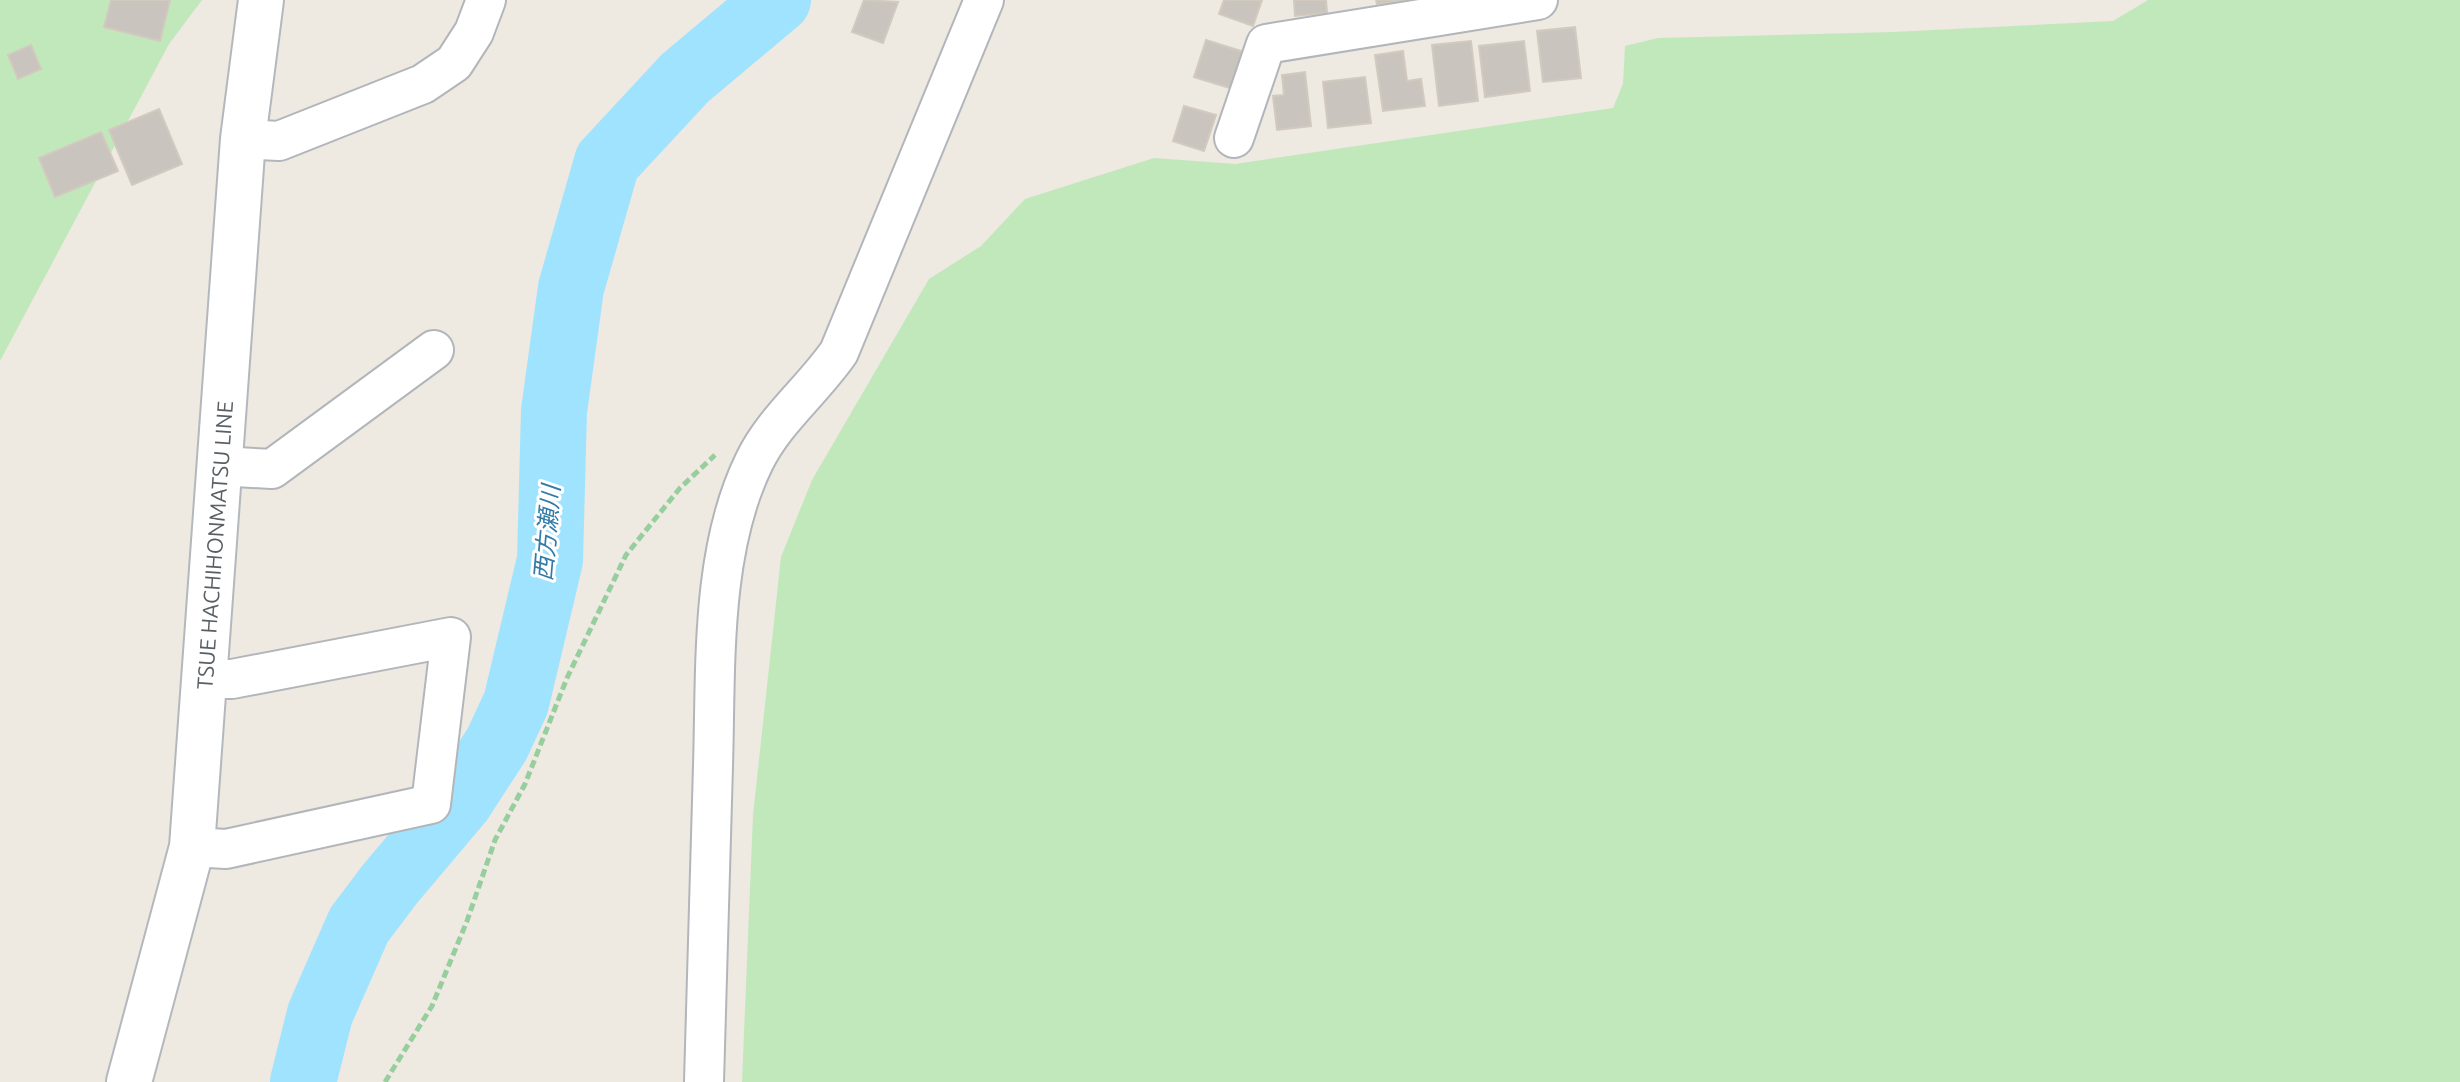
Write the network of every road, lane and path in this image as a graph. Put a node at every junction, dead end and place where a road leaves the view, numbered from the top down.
1 (261, 0) edge
2 (486, 0) edge
3 (984, 0) edge
4 (1538, 0) edge
5 (1350, 15) edge
6 (1234, 138) dead end
7 (243, 139) junction
8 (434, 350) dead end
9 (723, 447) dead end
10 (218, 466) junction
11 (205, 679) junction
12 (192, 847) junction
13 (129, 1082) edge
14 (385, 1082) edge
15 (704, 1082) edge

1 - 7 main road, TSUE HACHIHONMATSU LINE
2 - 7 street
3 - 15 street
4 - 5 street
5 - 6 street
7 - 10 main road, TSUE HACHIHONMATSU LINE
8 - 10 street
9 - 14 path
10 - 11 main road, TSUE HACHIHONMATSU LINE
11 - 12 main road, TSUE HACHIHONMATSU LINE
11 - 12 street
12 - 13 main road, TSUE HACHIHONMATSU LINE

